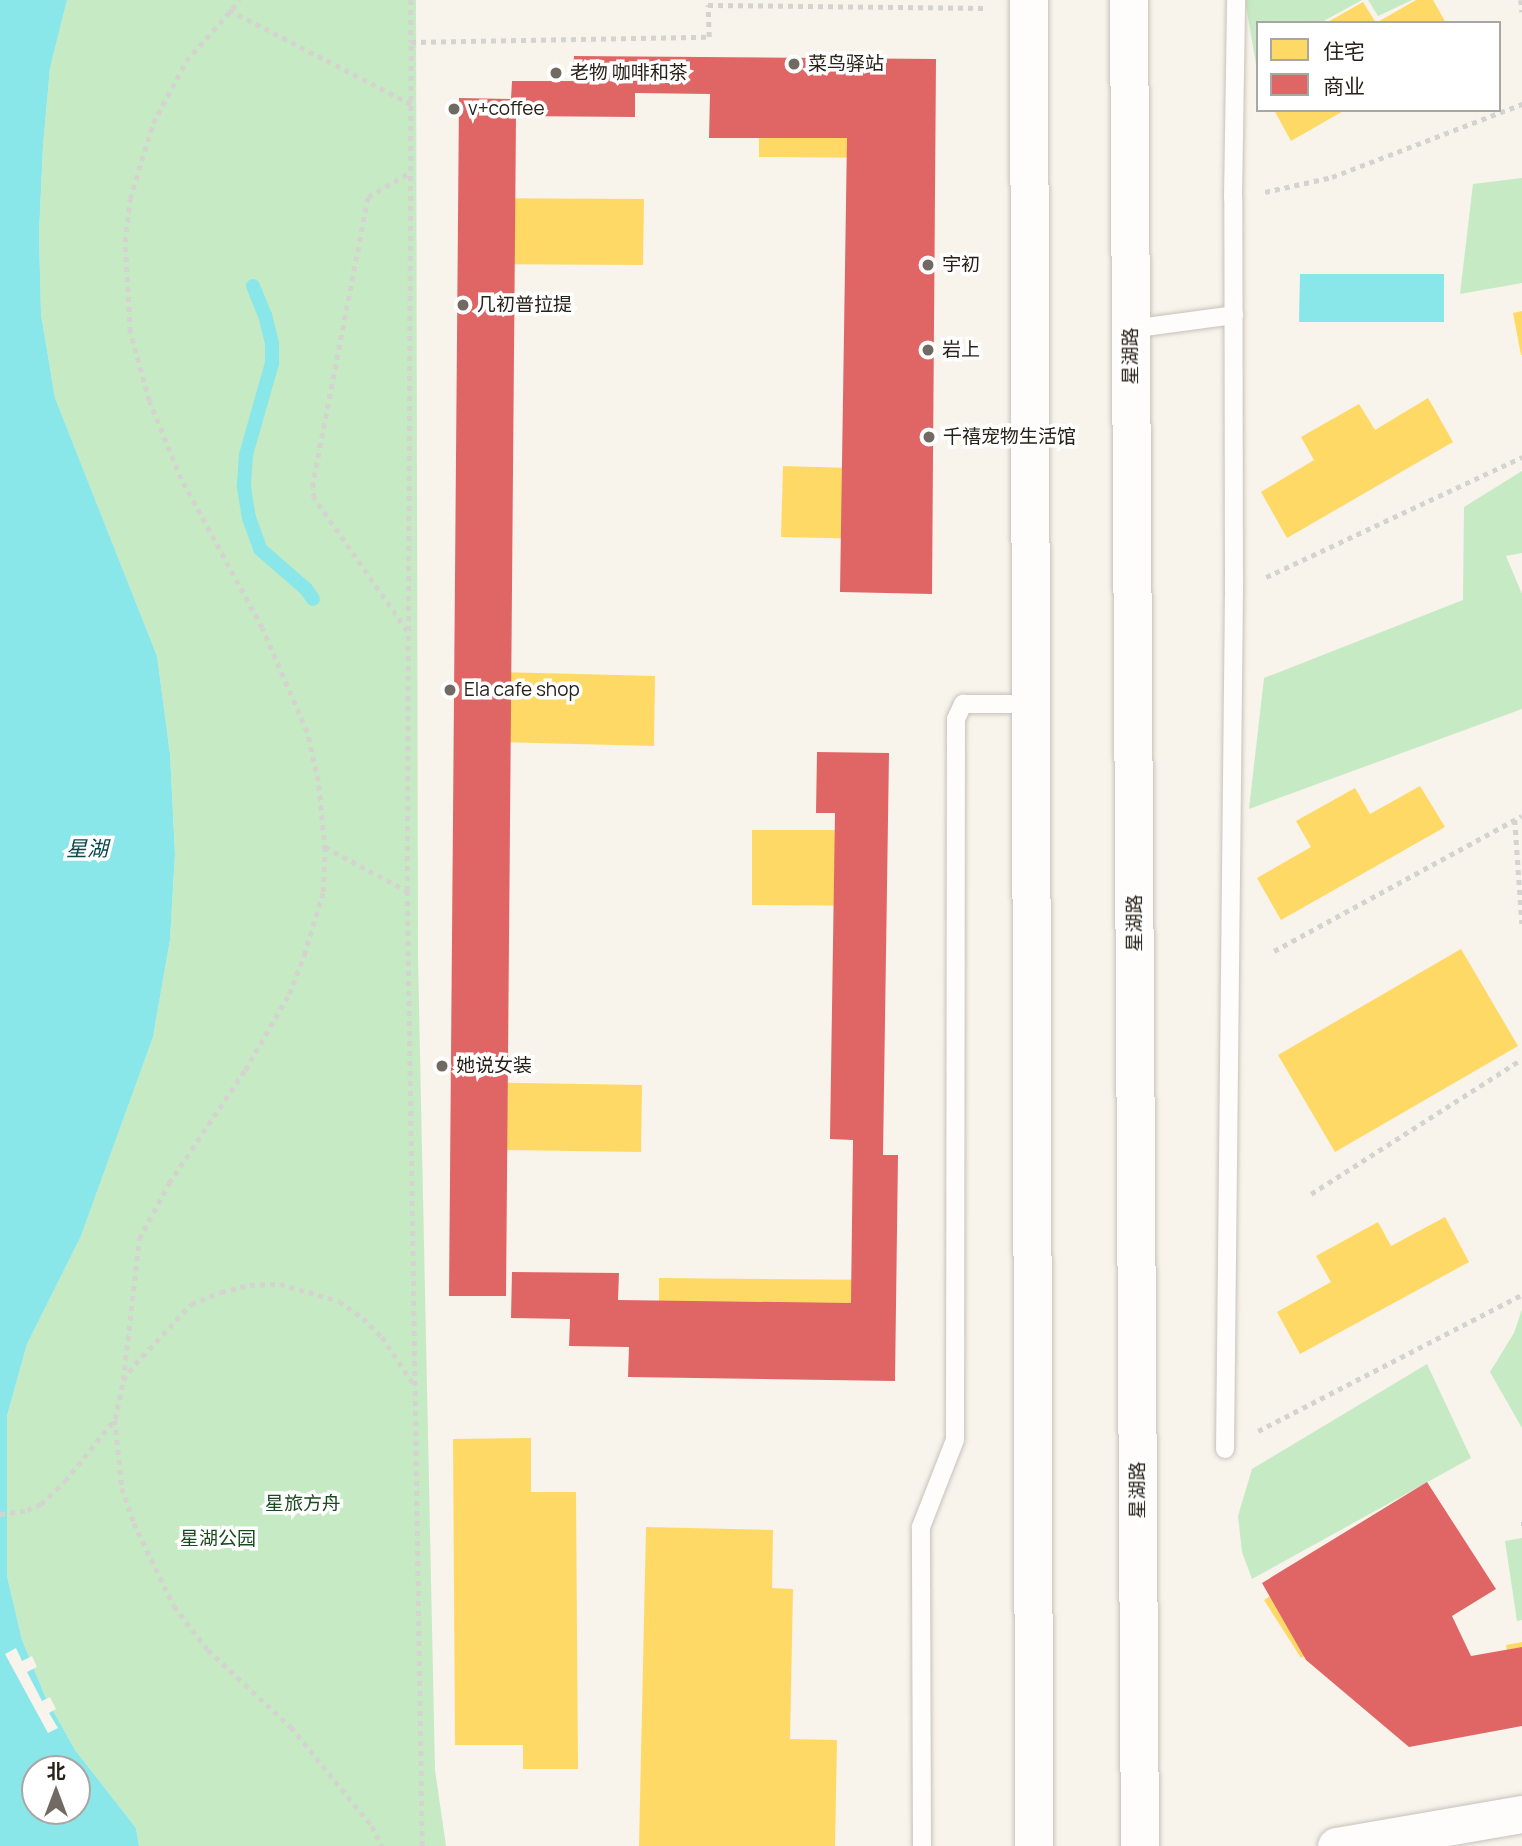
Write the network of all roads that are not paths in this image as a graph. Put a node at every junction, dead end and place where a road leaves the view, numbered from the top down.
1 (1129, 0) edge
2 (1237, 0) edge
3 (1029, 3) edge
4 (1234, 315) junction
5 (1131, 328) junction
6 (1031, 704) junction
7 (1225, 1448) road end
8 (1522, 1814) edge
9 (922, 1846) edge
10 (1034, 1846) edge
11 (1140, 1846) edge
12 (1336, 1846) edge

1 - 5 street, 星湖路
2 - 4 lane
3 - 6 street
4 - 5 lane
4 - 7 lane
5 - 11 street, 星湖路
6 - 9 lane
6 - 10 street
8 - 12 street

